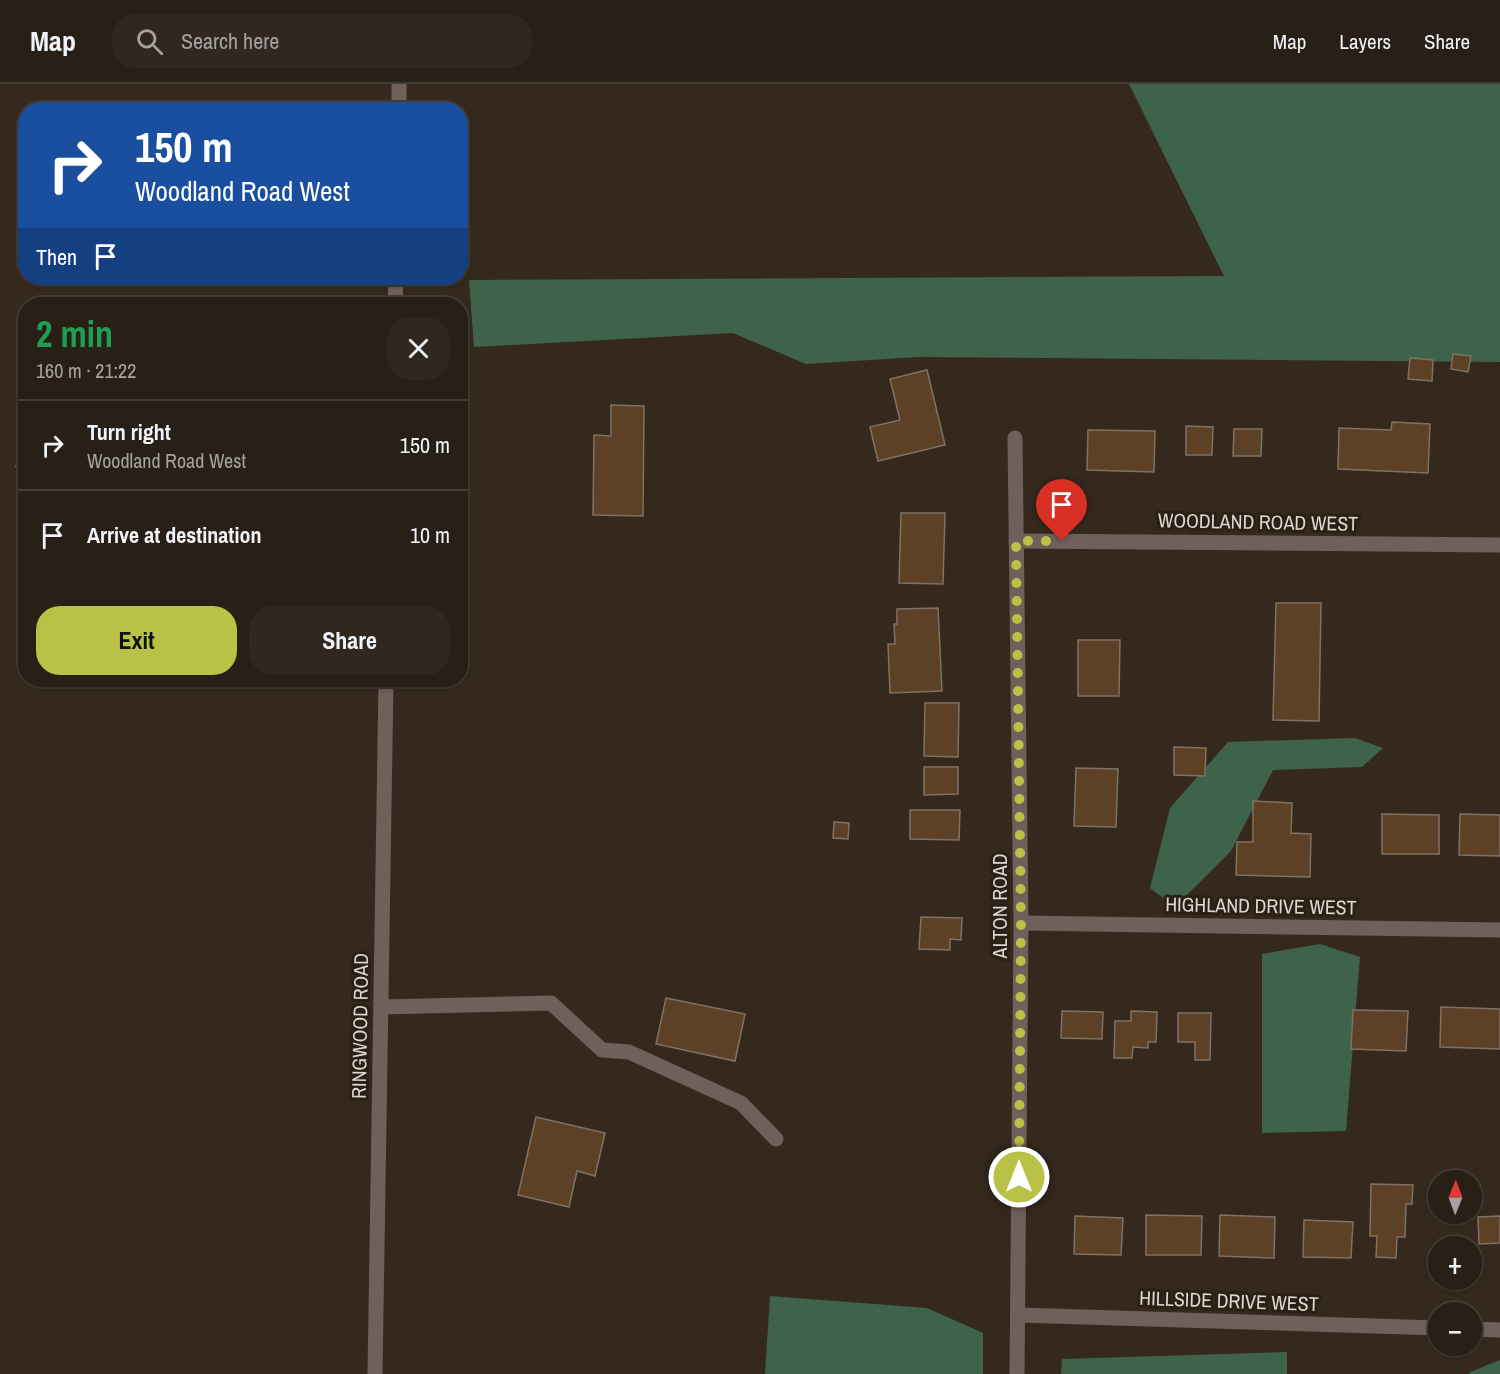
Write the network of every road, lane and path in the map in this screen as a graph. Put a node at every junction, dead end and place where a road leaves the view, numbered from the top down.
1 (399, 84) edge
2 (399, 102) edge
3 (1015, 438) dead end
4 (1016, 541) junction
5 (1500, 545) edge
6 (386, 687) edge
7 (1021, 923) junction
8 (1500, 930) edge
9 (381, 1007) junction
10 (776, 1139) dead end
11 (1018, 1315) junction
12 (1428, 1328) edge
13 (1482, 1329) edge
14 (1500, 1330) edge
15 (375, 1374) edge
16 (1017, 1374) edge

1 - 2 street
3 - 4 street, ALTON ROAD
4 - 5 street, WOODLAND ROAD WEST
4 - 7 street, ALTON ROAD
6 - 9 street, RINGWOOD ROAD
7 - 8 street, HIGHLAND DRIVE WEST
7 - 11 street, ALTON ROAD
9 - 10 street
9 - 15 street, RINGWOOD ROAD
11 - 12 street, HILLSIDE DRIVE WEST
11 - 16 street, ALTON ROAD
13 - 14 street

